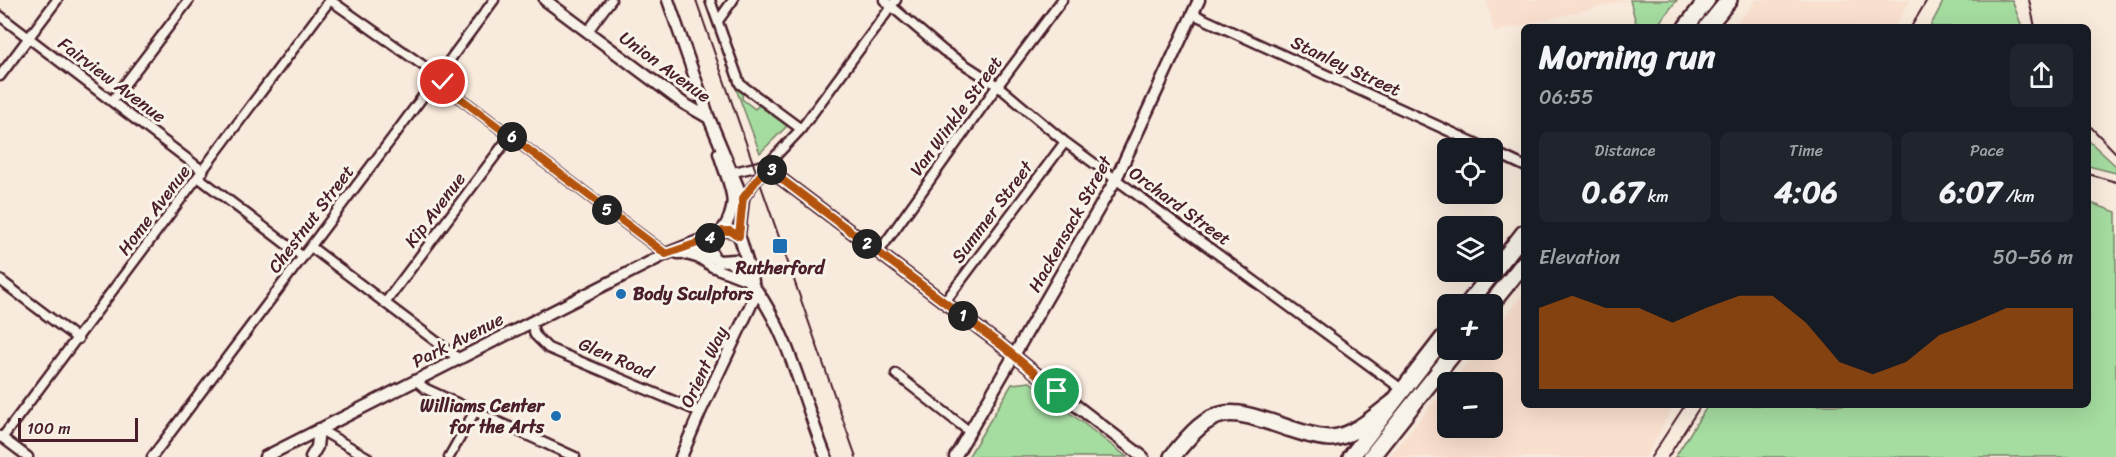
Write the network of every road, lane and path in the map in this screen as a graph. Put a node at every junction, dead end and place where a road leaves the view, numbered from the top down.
1 (57, 0) edge
2 (189, 0) edge
3 (330, 0) edge
4 (494, 0) edge
5 (545, 0) edge
6 (611, 0) edge
7 (668, 0) edge
8 (710, 0) edge
9 (733, 0) edge
10 (884, 0) edge
11 (1062, 0) edge
12 (1199, 0) edge
13 (1707, 0) edge
14 (1729, 0) edge
15 (894, 3) edge
16 (1193, 14) junction
17 (0, 16) edge
18 (718, 21) junction
19 (1688, 24) edge
20 (1709, 24) edge
21 (588, 31) junction
22 (28, 38) junction
23 (0, 76) edge
24 (438, 76) junction
25 (998, 86) junction
26 (112, 101) junction
27 (709, 118) junction
28 (801, 129) junction
29 (510, 136) junction
30 (1464, 138) edge
31 (1065, 142) junction
32 (1503, 156) edge
33 (768, 165) junction
34 (1521, 165) edge
35 (734, 172) junction
36 (201, 174) junction
37 (1116, 179) junction
38 (739, 201) junction
39 (722, 231) junction
40 (739, 236) junction
41 (1521, 237) edge
42 (712, 238) junction
43 (311, 247) junction
44 (742, 249) junction
45 (878, 253) junction
46 (671, 254) junction
47 (713, 256) junction
48 (303, 257) junction
49 (730, 262) junction
50 (1521, 267) edge
51 (0, 280) edge
52 (750, 282) junction
53 (758, 292) junction
54 (1476, 294) edge
55 (1499, 294) edge
56 (385, 303) junction
57 (944, 303) junction
58 (531, 322) junction
59 (78, 339) junction
60 (1437, 346) edge
61 (1015, 356) junction
62 (458, 358) junction
63 (1448, 360) edge
64 (896, 374) dead end
65 (415, 380) junction
66 (1402, 390) junction
67 (1391, 404) junction
68 (475, 411) junction
69 (700, 412) junction
70 (320, 429) junction
71 (970, 432) junction
72 (1, 437) edge
73 (560, 454) edge
74 (28, 457) edge
75 (152, 457) edge
76 (265, 457) edge
77 (311, 457) edge
78 (367, 457) edge
79 (449, 457) edge
80 (575, 457) edge
81 (681, 457) edge
82 (826, 457) edge
83 (955, 457) edge
84 (1143, 457) edge
85 (1172, 457) edge
86 (1350, 457) edge
87 (1371, 457) edge

1 - 22 street
2 - 26 street
3 - 24 street
3 - 36 street, Home Avenue
4 - 24 street, Chestnut Street
5 - 21 street, Union Avenue
6 - 21 street
7 - 27 street
8 - 18 street
9 - 18 street
10 - 15 street, Orchard Street
11 - 25 street, Van Winkle Street
12 - 16 street, Hackensack Street
13 - 19 highway
14 - 20 highway
15 - 25 street, Orchard Street
15 - 28 street
16 - 30 street, Stanley Street
16 - 37 street, Hackensack Street
17 - 22 street, Fairview Avenue
18 - 28 street
21 - 27 street, Union Avenue
22 - 23 street
22 - 26 street, Fairview Avenue
24 - 29 street
24 - 43 street, Chestnut Street
25 - 31 street, Orchard Street
25 - 45 street, Van Winkle Street
26 - 36 street, Fairview Avenue
27 - 35 street
27 - 38 street
28 - 33 street
29 - 46 street
29 - 56 street, Kip Avenue
31 - 37 street, Orchard Street
31 - 57 street, Summer Street
32 - 34 street
33 - 35 street
33 - 38 street
33 - 45 street
35 - 38 street
36 - 48 street, Fairview Avenue
36 - 59 street, Home Avenue
37 - 61 street, Hackensack Street
37 - 66 street, Orchard Street
38 - 39 street
38 - 40 street
39 - 40 street
39 - 42 street
40 - 44 street
41 - 54 highway
42 - 46 street, Park Avenue
42 - 47 street
43 - 48 street, Chestnut Street
43 - 56 street
44 - 49 street
44 - 53 street
45 - 57 street
46 - 47 street, Park Avenue
46 - 52 street
46 - 58 street, Park Avenue
47 - 49 street
48 - 75 street, Chestnut Street
49 - 52 street
50 - 55 highway
51 - 59 street
52 - 53 street
53 - 69 street, Orient Way
53 - 82 street
56 - 62 street
57 - 61 street
58 - 62 street, Park Avenue
58 - 69 street, Glen Road
59 - 72 street, Home Avenue
60 - 66 highway
61 - 71 street, Hackensack Street
61 - 84 street
62 - 65 street, Park Avenue
63 - 87 highway
64 - 71 street
65 - 68 street
65 - 70 street, Park Avenue
66 - 67 highway
67 - 85 highway
67 - 86 highway
68 - 73 street
68 - 79 street
69 - 81 street, Orient Way
70 - 76 street, Park Avenue
70 - 77 street
70 - 78 street
71 - 83 street, Hackensack Street
72 - 74 street
73 - 80 street

